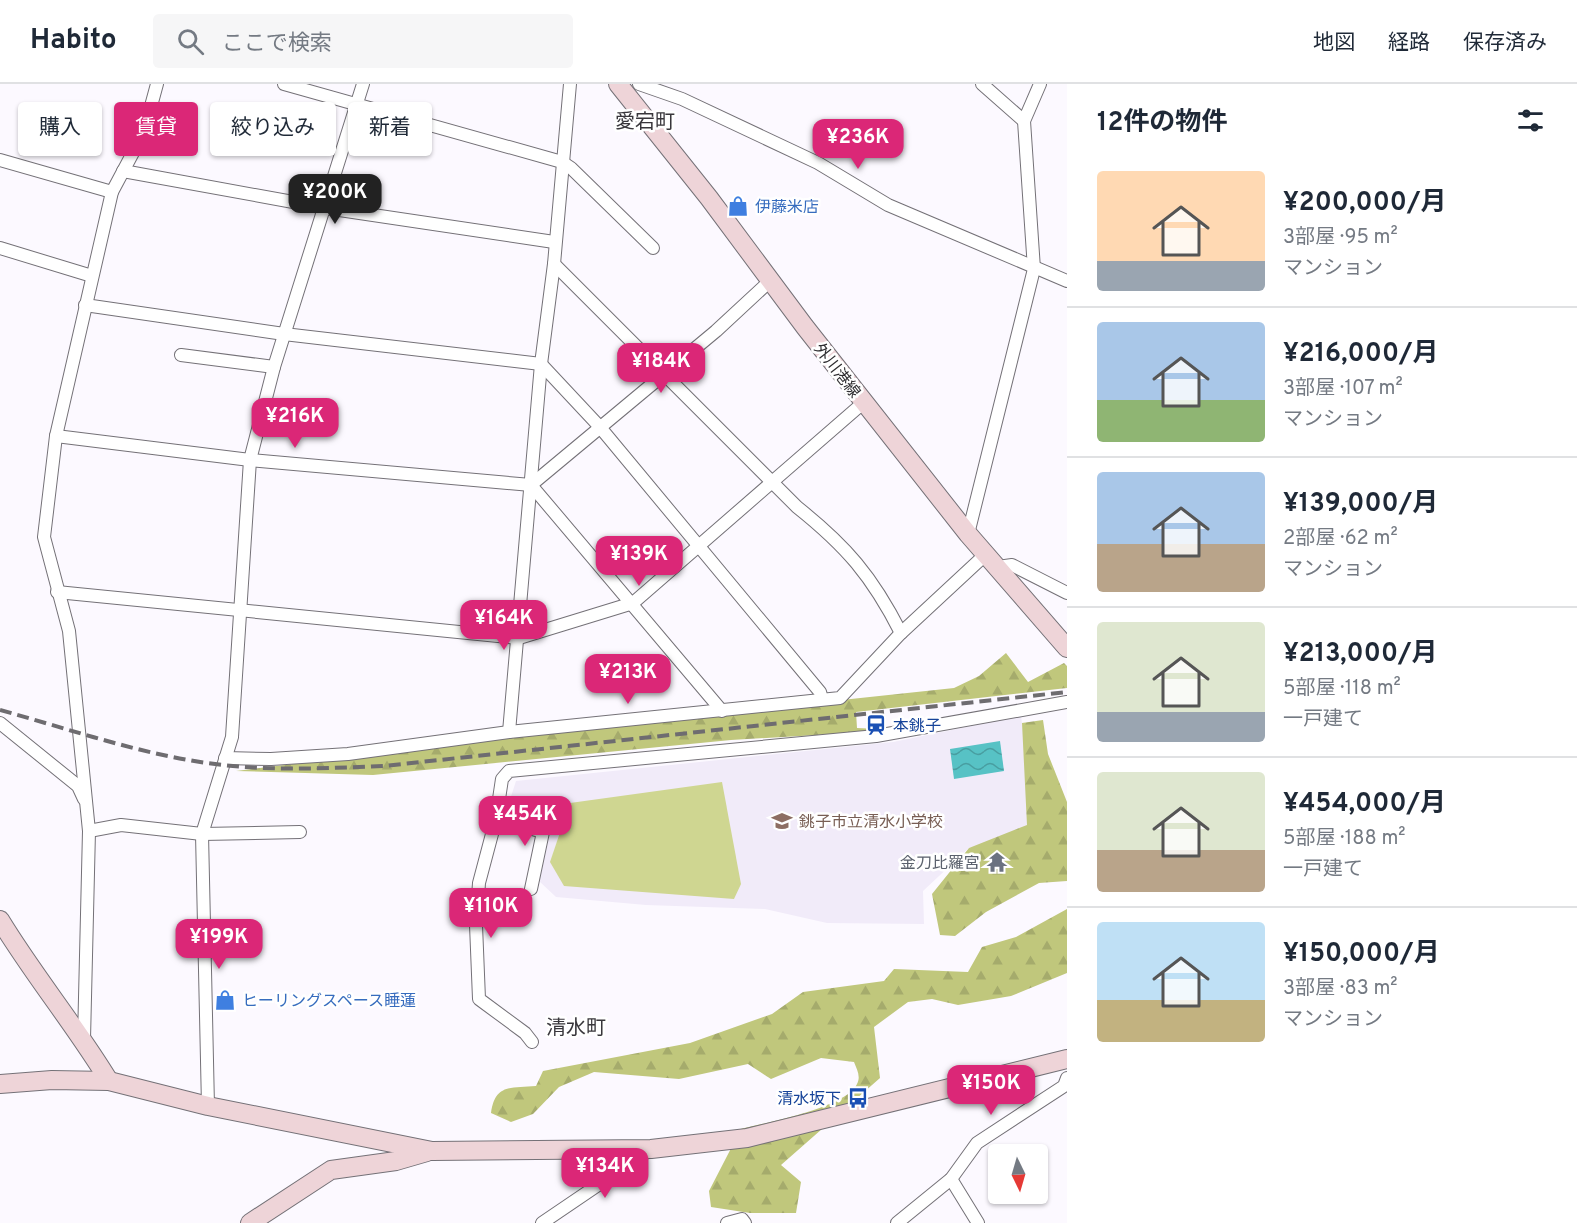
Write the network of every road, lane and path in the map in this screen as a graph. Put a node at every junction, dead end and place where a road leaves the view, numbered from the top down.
1 (157, 84) edge
2 (284, 84) edge
3 (363, 84) edge
4 (570, 84) edge
5 (618, 84) edge
6 (639, 84) edge
7 (982, 84) edge
8 (1040, 84) edge
9 (357, 102) edge
10 (348, 103) edge
11 (1024, 122) junction
12 (432, 126) edge
13 (348, 132) edge
14 (0, 160) edge
15 (562, 162) junction
16 (123, 171) junction
17 (112, 192) junction
18 (326, 208) junction
19 (554, 242) junction
20 (0, 248) edge
21 (653, 248) dead end
22 (554, 264) junction
23 (1034, 269) junction
24 (92, 276) junction
25 (771, 280) junction
26 (1067, 281) edge
27 (85, 305) junction
28 (284, 334) junction
29 (180, 356) dead end
30 (541, 364) junction
31 (274, 367) junction
32 (665, 372) junction
33 (863, 402) junction
34 (599, 426) junction
35 (56, 436) junction
36 (250, 460) junction
37 (772, 480) junction
38 (531, 485) junction
39 (968, 534) junction
40 (698, 544) junction
41 (992, 561) junction
42 (57, 592) junction
43 (1067, 592) edge
44 (633, 603) junction
45 (239, 608) junction
46 (901, 633) junction
47 (519, 638) junction
48 (1067, 648) edge
49 (822, 699) junction
50 (1067, 702) edge
51 (722, 711) junction
52 (0, 723) edge
53 (509, 732) junction
54 (225, 758) junction
55 (86, 802) junction
56 (496, 819) junction
57 (89, 831) junction
58 (300, 832) dead end
59 (202, 834) junction
60 (531, 889) dead end
61 (0, 920) edge
62 (84, 1039) junction
63 (532, 1042) dead end
64 (1067, 1059) edge
65 (1067, 1078) edge
66 (110, 1081) junction
67 (0, 1084) edge
68 (208, 1106) junction
69 (651, 1149) junction
70 (432, 1151) junction
71 (951, 1179) junction
72 (250, 1223) edge
73 (542, 1223) edge
74 (727, 1223) edge
75 (745, 1223) edge
76 (897, 1223) edge
77 (978, 1223) edge

1 - 16 street
2 - 10 street
3 - 9 street
4 - 15 street
5 - 25 street, 外川港線
6 - 23 street
7 - 11 street
8 - 11 street
11 - 23 street
12 - 15 street
13 - 18 street
14 - 17 street
15 - 19 street
15 - 21 street
16 - 17 street
16 - 18 street
17 - 24 street
18 - 19 street
18 - 28 street
19 - 22 street
20 - 24 street
22 - 30 street
22 - 32 street
23 - 26 street
23 - 39 street
24 - 27 street
25 - 32 street
25 - 33 street, 外川港線
27 - 28 street
27 - 35 street
28 - 30 street
28 - 31 street
29 - 31 street
30 - 34 street
30 - 38 street
31 - 36 street
32 - 34 street
32 - 37 street
33 - 37 street
33 - 39 street, 外川港線
34 - 38 street
34 - 40 street
35 - 36 street
35 - 42 street
36 - 38 street
36 - 45 street
37 - 40 street
37 - 46 street
38 - 44 street
38 - 47 street
39 - 41 street, 外川港線
40 - 44 street
40 - 49 street
41 - 43 street
41 - 46 street
41 - 48 street, 外川港線
42 - 45 street
42 - 55 street
44 - 47 street
44 - 51 street
45 - 47 street
45 - 54 street
46 - 49 street
47 - 53 street
49 - 51 street
50 - 56 street
51 - 53 street
52 - 55 street
53 - 54 street
54 - 59 street
55 - 57 street
56 - 60 street
56 - 63 street
57 - 59 street
57 - 62 street
58 - 59 street
59 - 68 street
61 - 62 street
62 - 66 street
64 - 69 street
65 - 71 street
66 - 67 street
66 - 68 street
68 - 70 street
69 - 70 street
69 - 73 street
70 - 72 street
71 - 76 street
71 - 77 street
74 - 75 street

